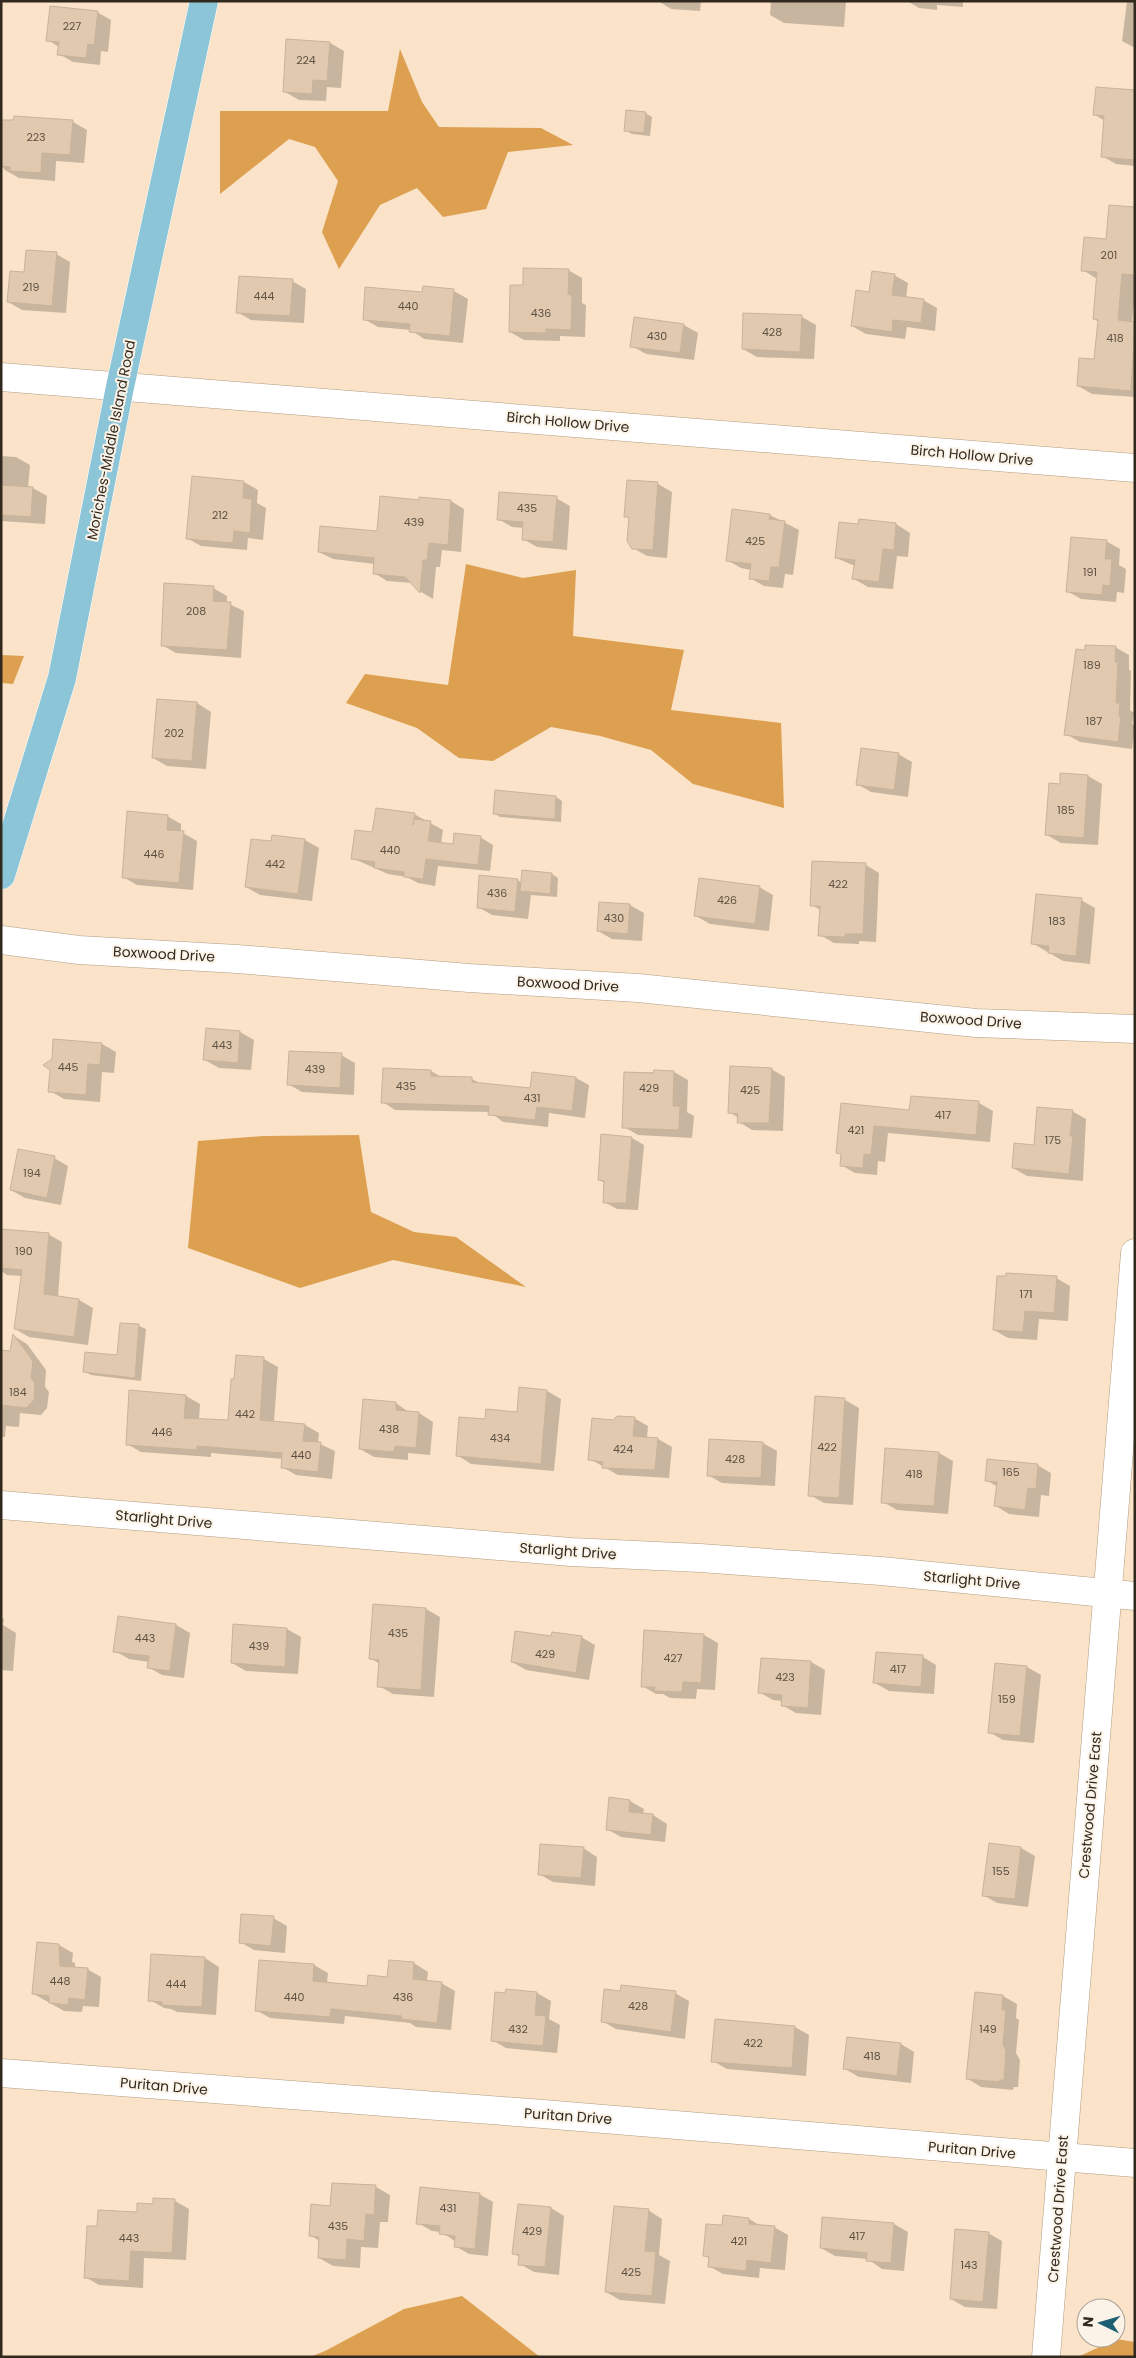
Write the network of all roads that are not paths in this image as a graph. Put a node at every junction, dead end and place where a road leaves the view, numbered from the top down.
1 (204, 1) edge
2 (1, 378) edge
3 (120, 386) junction
4 (1135, 468) edge
5 (1, 875) edge
6 (1, 940) edge
7 (1135, 1029) edge
8 (1135, 1253) edge
9 (1, 1505) edge
10 (1108, 1594) junction
11 (1135, 1596) edge
12 (1, 2073) edge
13 (1061, 2158) junction
14 (1135, 2163) edge
15 (1046, 2357) edge

1 - 3 main road, Moriches-Middle Island Road
2 - 3 street, Birch Hollow Drive
3 - 4 street, Birch Hollow Drive
3 - 5 main road, Moriches-Middle Island Road
6 - 7 street, Boxwood Drive
8 - 10 street, Crestwood Drive East
9 - 10 street, Starlight Drive
10 - 11 street, Starlight Drive
10 - 13 street, Crestwood Drive East
12 - 13 street, Puritan Drive
13 - 14 street, Puritan Drive
13 - 15 street, Crestwood Drive East

